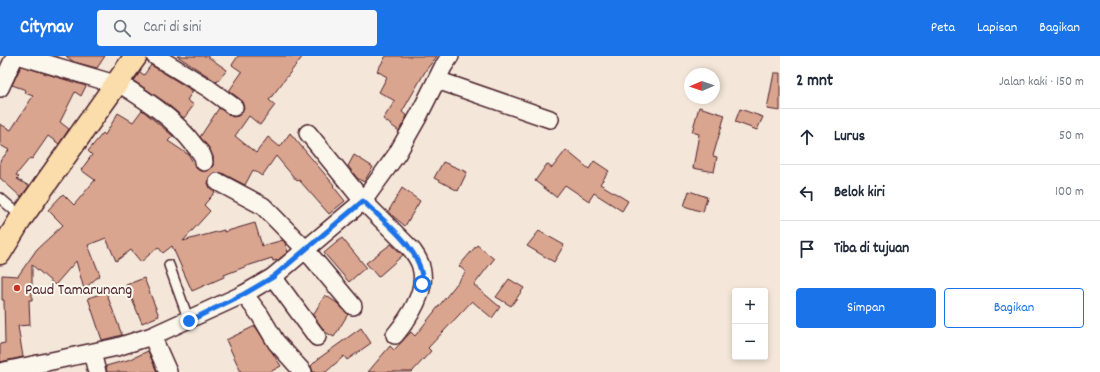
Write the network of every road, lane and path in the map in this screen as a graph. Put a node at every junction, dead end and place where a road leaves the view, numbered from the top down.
1 (21, 56) edge
2 (136, 56) edge
3 (155, 56) edge
4 (450, 56) edge
5 (8, 63) edge
6 (437, 80) junction
7 (116, 83) junction
8 (0, 88) edge
9 (234, 107) dead end
10 (550, 119) dead end
11 (308, 133) dead end
12 (204, 162) dead end
13 (218, 182) dead end
14 (0, 198) edge
15 (363, 201) junction
16 (22, 218) junction
17 (305, 248) junction
18 (0, 253) edge
19 (169, 265) dead end
20 (273, 277) junction
21 (244, 294) junction
22 (353, 306) dead end
23 (189, 321) junction
24 (395, 335) dead end
25 (152, 336) junction
26 (317, 337) dead end
27 (92, 353) junction
28 (0, 372) edge
29 (97, 372) edge
30 (168, 372) edge
31 (303, 372) edge

1 - 7 street
2 - 7 main road
3 - 9 street
4 - 6 street
5 - 8 street
6 - 10 street
6 - 15 street
7 - 12 street
7 - 16 main road
11 - 15 street
13 - 17 street
14 - 16 lane
15 - 17 street
15 - 24 street
16 - 18 main road
17 - 20 street
17 - 22 street
19 - 23 lane
20 - 21 street
20 - 26 street
21 - 23 street
21 - 31 street
23 - 25 street
25 - 27 street
25 - 30 street
27 - 28 street
27 - 29 street

